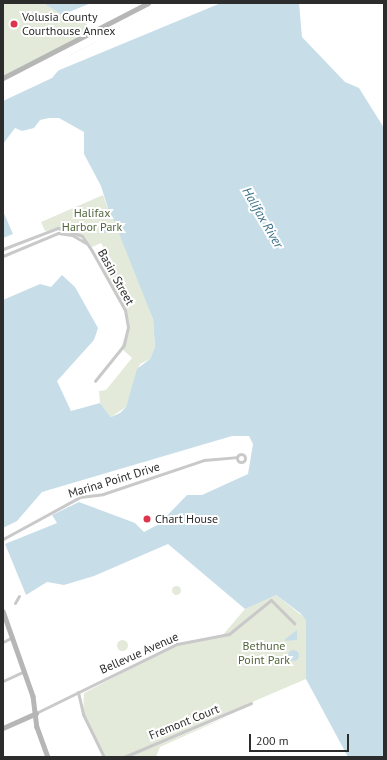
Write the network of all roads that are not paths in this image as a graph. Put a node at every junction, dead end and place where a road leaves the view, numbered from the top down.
1 (148, 3) edge
2 (3, 78) edge
3 (43, 231) junction
4 (45, 237) junction
5 (15, 244) junction
6 (87, 244) junction
7 (17, 249) junction
8 (3, 250) edge
9 (3, 256) edge
10 (95, 381) dead end
11 (236, 457) dead end
12 (3, 539) edge
13 (19, 596) dead end
14 (15, 603) dead end
15 (3, 611) edge
16 (294, 623) dead end
17 (11, 638) junction
18 (3, 642) edge
19 (24, 671) junction
20 (3, 681) edge
21 (78, 692) junction
22 (251, 703) dead end
23 (36, 713) junction
24 (3, 728) edge
25 (48, 757) edge
26 (104, 757) edge
27 (124, 757) edge

1 - 2 street
3 - 4 street
3 - 5 street, Basin Street
3 - 6 street, Basin Street
4 - 6 street, Basin Street
4 - 7 street, Basin Street
5 - 7 street
5 - 8 street, Basin Street
6 - 10 street, Basin Street
7 - 9 street, Basin Street
11 - 12 street, Marina Point Drive
13 - 14 street
15 - 17 street
16 - 21 street, Bellevue Avenue
17 - 18 street
17 - 19 street
19 - 20 street
19 - 23 street
21 - 23 street, Bellevue Avenue
21 - 26 street
22 - 27 street, Fremont Court
23 - 24 street, Bellevue Avenue
23 - 25 street

